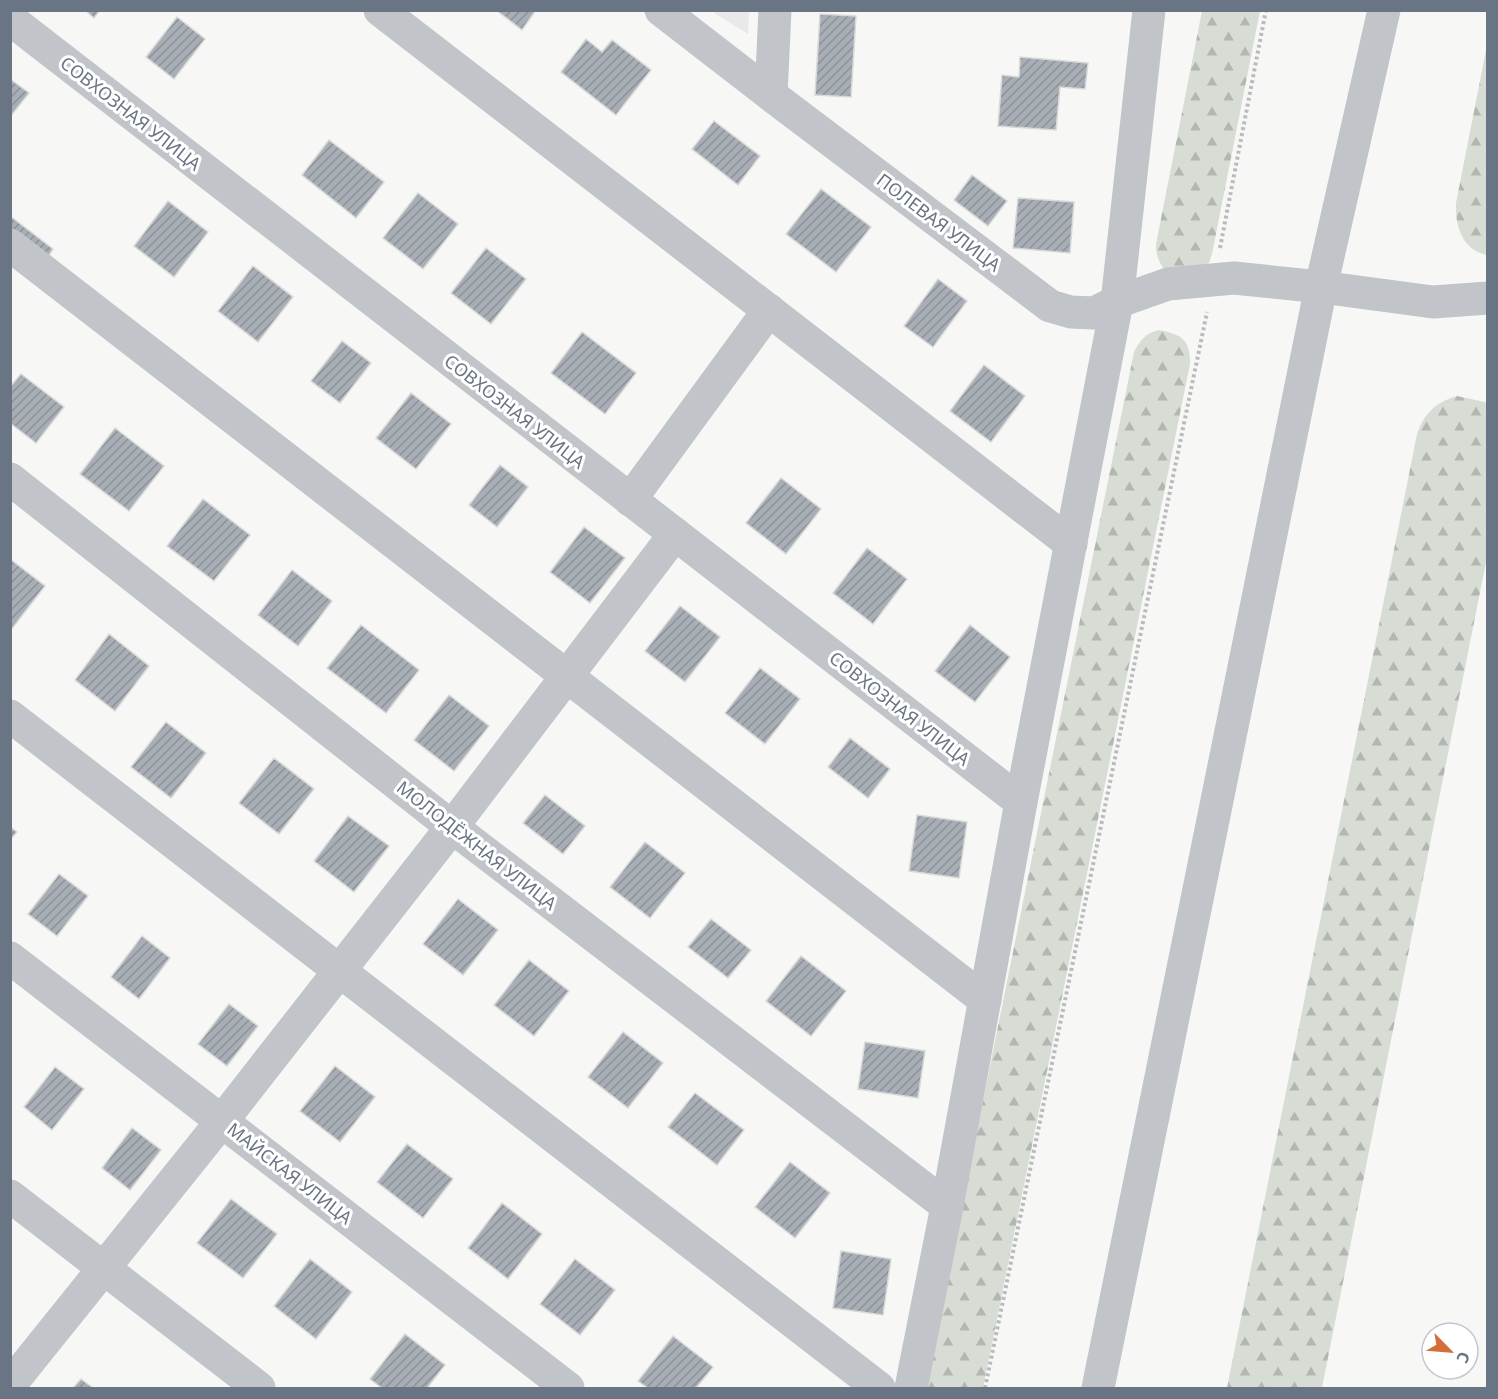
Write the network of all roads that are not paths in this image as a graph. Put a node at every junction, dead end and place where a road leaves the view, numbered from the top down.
1 (380, 10) edge
2 (661, 10) edge
3 (775, 10) edge
4 (1149, 10) edge
5 (1384, 10) edge
6 (10, 19) edge
7 (771, 95) junction
8 (10, 245) edge
9 (1321, 287) junction
10 (1488, 298) edge
11 (1117, 302) junction
12 (769, 310) junction
13 (10, 479) edge
14 (630, 500) junction
15 (675, 534) junction
16 (1071, 543) junction
17 (567, 676) junction
18 (10, 716) edge
19 (1021, 802) junction
20 (452, 827) junction
21 (10, 958) edge
22 (339, 970) junction
23 (985, 1000) junction
24 (222, 1121) junction
25 (10, 1196) edge
26 (947, 1206) junction
27 (104, 1268) junction
28 (10, 1385) edge
29 (259, 1389) edge
30 (568, 1389) edge
31 (879, 1389) edge
32 (911, 1389) edge
33 (1098, 1389) edge

1 - 12 street
2 - 7 street, ПОЛЕВАЯ УЛИЦА
3 - 7 street
4 - 11 street
5 - 9 street
6 - 14 street, СОВХОЗНАЯ УЛИЦА
7 - 11 street, ПОЛЕВАЯ УЛИЦА
8 - 17 street
9 - 10 street, ПОЛЕВАЯ УЛИЦА
9 - 11 street, ПОЛЕВАЯ УЛИЦА
9 - 33 street
11 - 16 street
12 - 14 street
12 - 16 street
13 - 20 street, МОЛОДЁЖНАЯ УЛИЦА
14 - 15 street, СОВХОЗНАЯ УЛИЦА
15 - 17 street
15 - 19 street, СОВХОЗНАЯ УЛИЦА
16 - 19 street
17 - 20 street
17 - 23 street
18 - 22 street
19 - 23 street
20 - 22 street
20 - 26 street, МОЛОДЁЖНАЯ УЛИЦА
21 - 24 street, МАЙСКАЯ УЛИЦА
22 - 24 street
22 - 31 street
23 - 26 street
24 - 27 street
24 - 30 street, МАЙСКАЯ УЛИЦА
25 - 27 street
26 - 32 street
27 - 28 street
27 - 29 street

